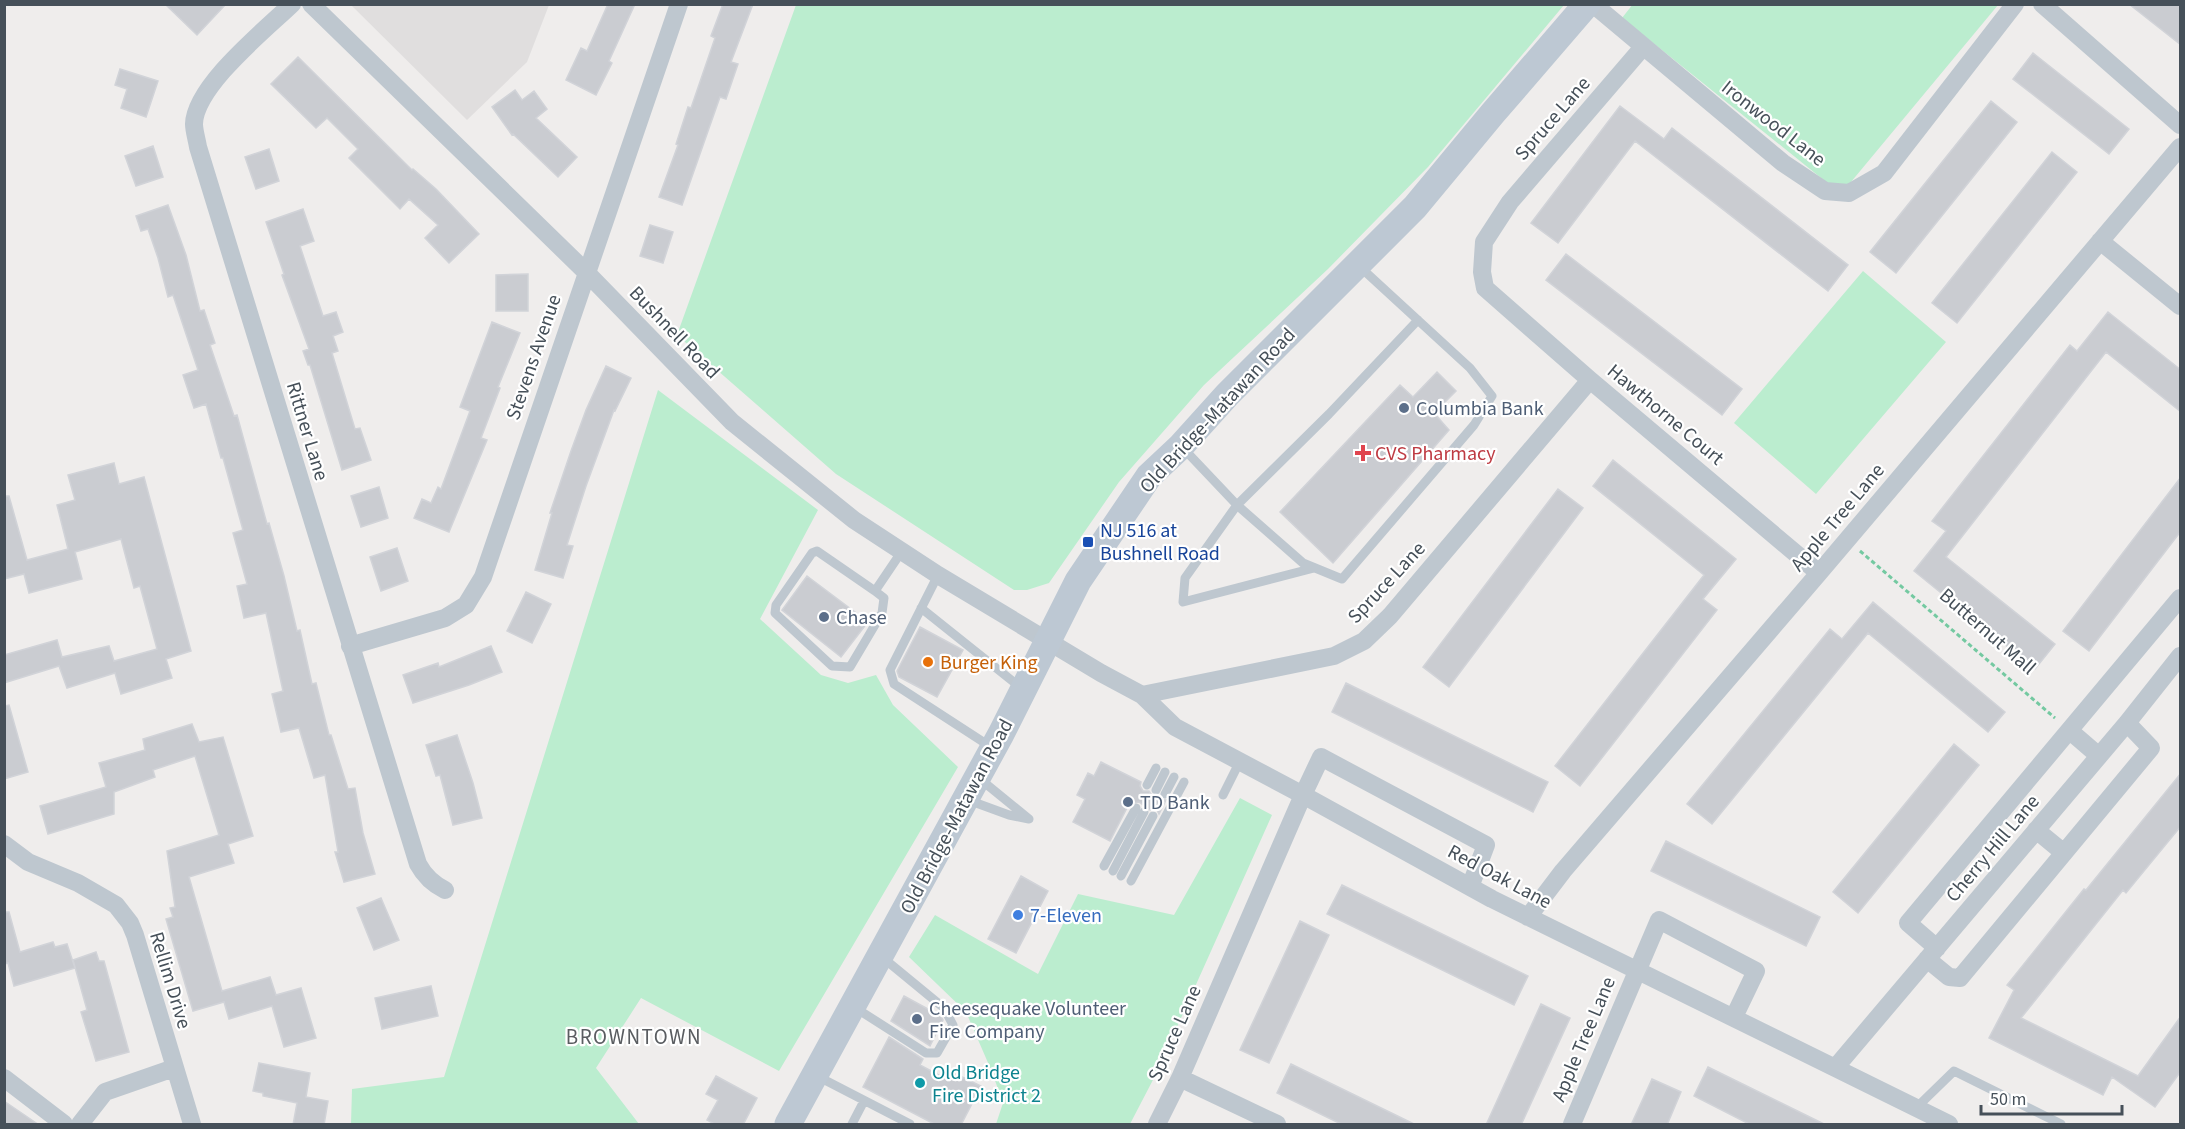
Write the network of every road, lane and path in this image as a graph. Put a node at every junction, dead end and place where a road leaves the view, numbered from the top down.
1 (292, 4) edge
2 (311, 4) edge
3 (678, 4) edge
4 (1587, 4) edge
5 (1593, 4) edge
6 (2015, 4) edge
7 (2042, 4) edge
8 (1643, 47) junction
9 (2181, 125) edge
10 (2181, 147) edge
11 (2100, 241) junction
12 (1358, 264) junction
13 (586, 272) junction
14 (1485, 288) joint
15 (2181, 306) edge
16 (1418, 320) junction
17 (1590, 380) junction
18 (1181, 446) junction
19 (1238, 505) junction
20 (1847, 540) junction
21 (902, 551) junction
22 (1314, 568) junction
23 (1819, 573) junction
24 (938, 574) junction
25 (875, 591) junction
26 (2181, 598) edge
27 (921, 608) junction
28 (1048, 640) junction
29 (350, 645) junction
30 (2181, 656) edge
31 (1023, 690) junction
32 (1142, 695) junction
33 (2127, 723) junction
34 (2070, 731) junction
35 (993, 749) junction
36 (2099, 756) junction
37 (1240, 761) junction
38 (1165, 772) joint
39 (1184, 782) dead end
40 (972, 788) junction
41 (1223, 795) dead end
42 (1303, 795) junction
43 (1144, 812) joint
44 (2036, 830) junction
45 (4, 844) edge
46 (2064, 853) junction
47 (1131, 881) dead end
48 (1470, 887) junction
49 (445, 890) dead end
50 (1528, 917) junction
51 (1932, 953) junction
52 (880, 955) junction
53 (1637, 970) junction
54 (853, 1006) junction
55 (1734, 1017) junction
56 (174, 1068) junction
57 (1835, 1068) junction
58 (815, 1075) junction
59 (4, 1078) edge
60 (1180, 1078) junction
61 (864, 1101) junction
62 (1916, 1108) junction
63 (64, 1125) edge
64 (80, 1125) edge
65 (192, 1125) edge
66 (788, 1125) edge
67 (852, 1125) edge
68 (910, 1125) edge
69 (1156, 1125) edge
70 (1277, 1125) edge
71 (1572, 1125) edge
72 (1949, 1125) edge
73 (2061, 1125) edge

1 - 29 street, Rittner Lane
2 - 13 street, Bushnell Road
3 - 13 street, Stevens Avenue
4 - 12 main road, Old Bridge-Matawan Road
5 - 8 street, Ironwood Lane
6 - 8 street, Ironwood Lane
7 - 9 street
8 - 14 street, Spruce Lane
10 - 11 street, Apple Tree Lane
11 - 15 street
11 - 20 street, Apple Tree Lane
12 - 16 lane
12 - 18 main road, Old Bridge-Matawan Road
13 - 21 street, Bushnell Road
13 - 29 street, Stevens Avenue
14 - 17 street, Hawthorne Court
16 - 19 lane
16 - 22 lane
17 - 23 street, Hawthorne Court
17 - 32 street, Spruce Lane
18 - 19 lane
18 - 28 main road, Old Bridge-Matawan Road
19 - 22 lane
19 - 22 lane
20 - 23 street, Apple Tree Lane
20 - 34 path, Butternut Mall
21 - 24 street, Bushnell Road
21 - 25 lane
23 - 50 street, Apple Tree Lane
24 - 27 lane
24 - 28 street, Bushnell Road
25 - 25 lane
26 - 34 street
27 - 31 lane
27 - 35 lane
28 - 31 main road, Old Bridge-Matawan Road
28 - 32 street, Red Oak Lane
29 - 49 street, Rittner Lane
30 - 33 street, Cherry Hill Lane
31 - 35 main road, Old Bridge-Matawan Road
32 - 37 street, Red Oak Lane
33 - 36 street, Cherry Hill Lane
33 - 46 street
34 - 36 street
34 - 51 street
35 - 40 main road, Old Bridge-Matawan Road
36 - 44 street, Cherry Hill Lane
37 - 41 lane
37 - 42 street, Red Oak Lane
38 - 38 lane
39 - 47 lane
40 - 40 lane
40 - 52 main road, Old Bridge-Matawan Road
42 - 48 street, Red Oak Lane
42 - 48 street, Spruce Lane
42 - 60 street, Spruce Lane
43 - 43 lane
44 - 46 street
44 - 51 street, Cherry Hill Lane
45 - 56 street, Rellim Drive
46 - 51 street
48 - 50 street, Red Oak Lane
50 - 53 street, Red Oak Lane
51 - 57 street, Cherry Hill Lane
52 - 54 main road, Old Bridge-Matawan Road
52 - 54 lane
53 - 55 street, Red Oak Lane
53 - 55 street
53 - 71 street, Apple Tree Lane
54 - 58 main road, Old Bridge-Matawan Road
55 - 57 street, Red Oak Lane
56 - 64 street
56 - 65 street, Rellim Drive
57 - 62 street, Red Oak Lane
58 - 61 lane
58 - 66 main road, Old Bridge-Matawan Road
59 - 63 street
60 - 69 street, Spruce Lane
60 - 70 street
61 - 67 lane
61 - 68 lane
62 - 72 street, Red Oak Lane
62 - 73 lane

